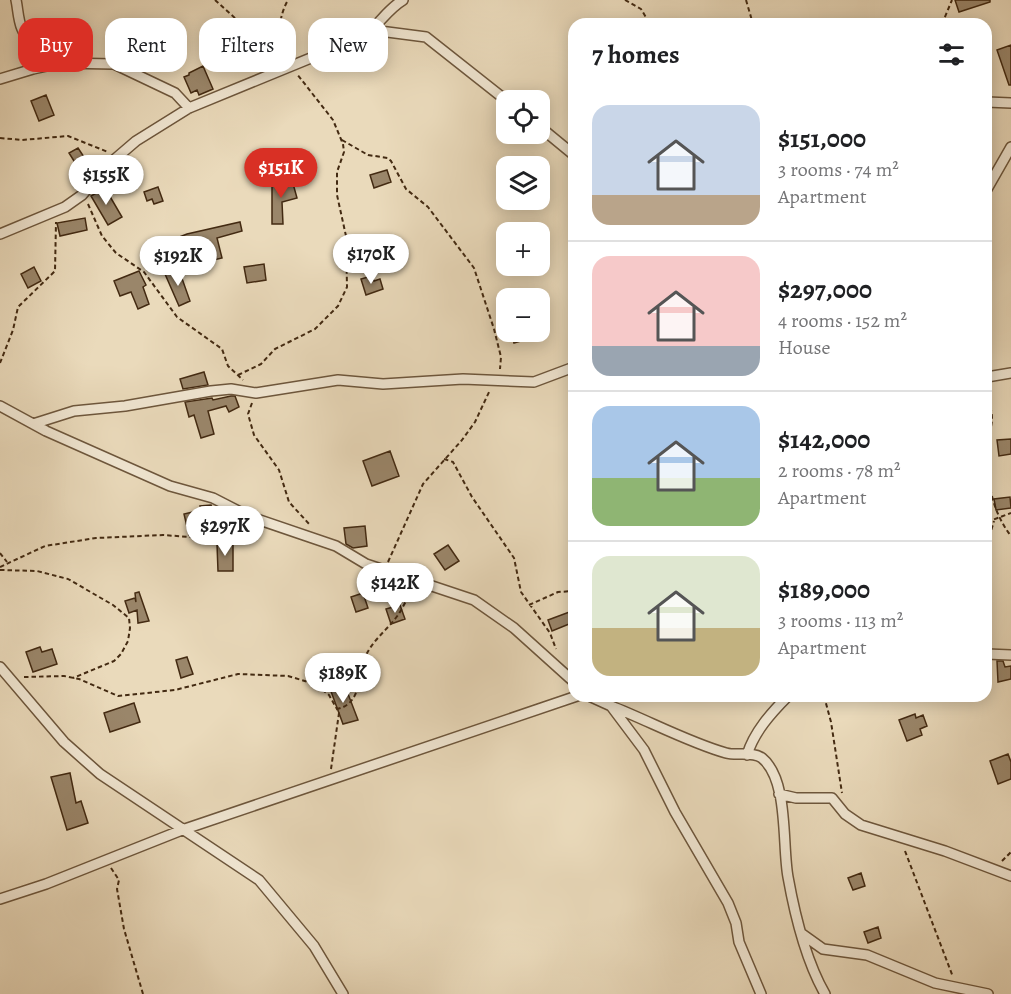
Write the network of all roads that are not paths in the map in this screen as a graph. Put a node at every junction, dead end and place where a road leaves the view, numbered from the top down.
1 (16, 0) edge
2 (403, 0) edge
3 (19, 18) edge
4 (382, 18) edge
5 (388, 32) edge
6 (308, 60) edge
7 (93, 64) edge
8 (23, 72) edge
9 (0, 79) edge
10 (496, 92) edge
11 (992, 102) edge
12 (1011, 103) edge
13 (189, 108) junction
14 (550, 135) edge
15 (1011, 147) edge
16 (568, 150) edge
17 (992, 180) edge
18 (0, 234) edge
19 (568, 369) edge
20 (1011, 373) edge
21 (992, 376) edge
22 (0, 406) edge
23 (33, 424) junction
24 (992, 654) edge
25 (1011, 655) edge
26 (0, 667) edge
27 (568, 676) edge
28 (568, 699) edge
29 (602, 702) edge
30 (782, 702) edge
31 (611, 706) junction
32 (747, 755) junction
33 (779, 794) junction
34 (182, 830) junction
35 (1011, 876) edge
36 (0, 899) edge
37 (802, 934) junction
38 (343, 994) edge
39 (761, 994) edge
40 (825, 994) edge
41 (988, 994) edge

1 - 3 street
2 - 4 street
5 - 10 street
6 - 13 street
7 - 13 street
8 - 9 street
11 - 12 street
13 - 18 street
14 - 16 street
15 - 17 street
19 - 23 street
20 - 21 street
22 - 23 street
23 - 27 street
24 - 25 street
26 - 34 street
28 - 34 street
29 - 31 street
30 - 32 street
31 - 32 street
31 - 39 street
32 - 33 street
33 - 35 street
33 - 37 street
34 - 36 street
34 - 38 street
37 - 40 street
37 - 41 street

